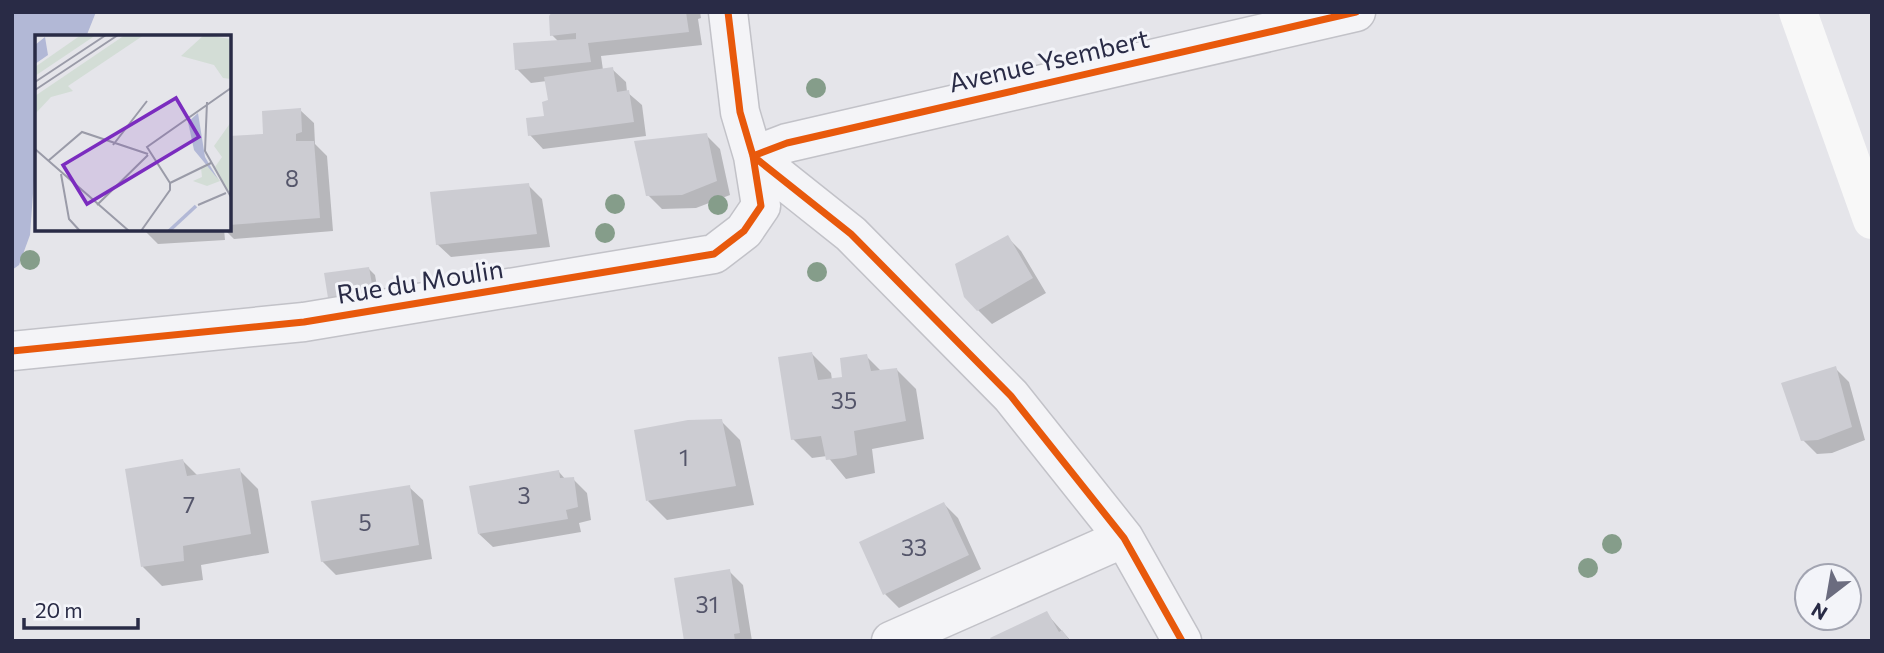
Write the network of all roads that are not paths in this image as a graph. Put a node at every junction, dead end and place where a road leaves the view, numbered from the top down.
1 (728, 12) edge
2 (1356, 12) edge
3 (1798, 12) edge
4 (753, 156) junction
5 (1872, 220) edge
6 (12, 351) edge
7 (1124, 538) junction
8 (891, 641) edge
9 (1182, 641) edge

1 - 4 street, Rue du Moulin
2 - 4 street, Avenue Ysembert
3 - 5 main road
4 - 6 street, Rue du Moulin
4 - 7 street
7 - 8 street
7 - 9 street

